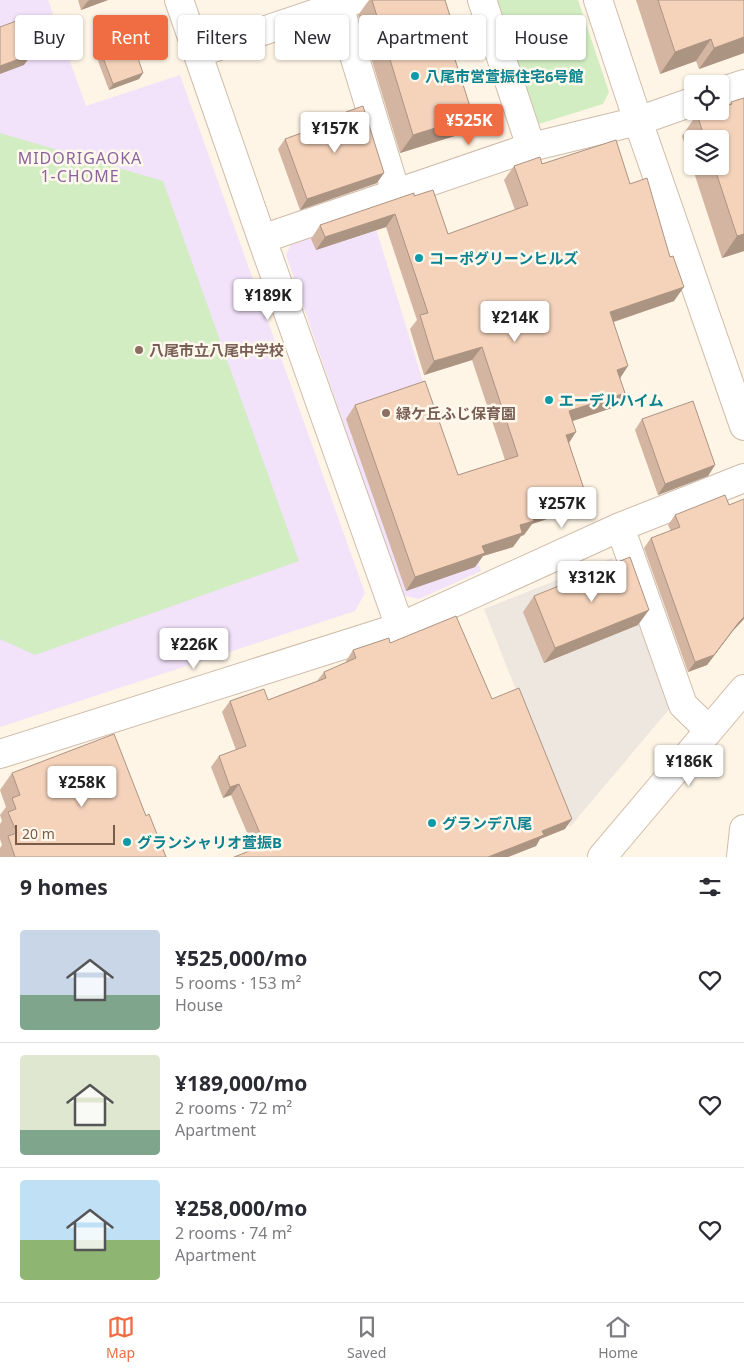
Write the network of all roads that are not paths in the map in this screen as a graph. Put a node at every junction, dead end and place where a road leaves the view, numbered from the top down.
1 (179, 0) edge
2 (482, 0) edge
3 (598, 0) edge
4 (348, 3) edge
5 (184, 15) edge
6 (265, 31) edge
7 (200, 60) edge
8 (744, 84) edge
9 (729, 89) edge
10 (684, 105) edge
11 (638, 120) junction
12 (531, 147) junction
13 (396, 193) junction
14 (262, 239) junction
15 (744, 426) edge
16 (744, 478) edge
17 (620, 527) junction
18 (400, 627) junction
19 (742, 696) edge
20 (709, 730) junction
21 (0, 754) edge
22 (744, 829) edge
23 (602, 857) edge
24 (741, 857) edge

1 - 5 street
2 - 12 street
3 - 11 street
4 - 6 street
4 - 13 street
7 - 14 street
8 - 9 street
10 - 11 street
11 - 12 street
11 - 15 street
12 - 13 street
13 - 14 street
14 - 18 street
16 - 17 street
17 - 18 street
17 - 20 street
18 - 21 street
19 - 20 street
20 - 23 street
22 - 24 street

